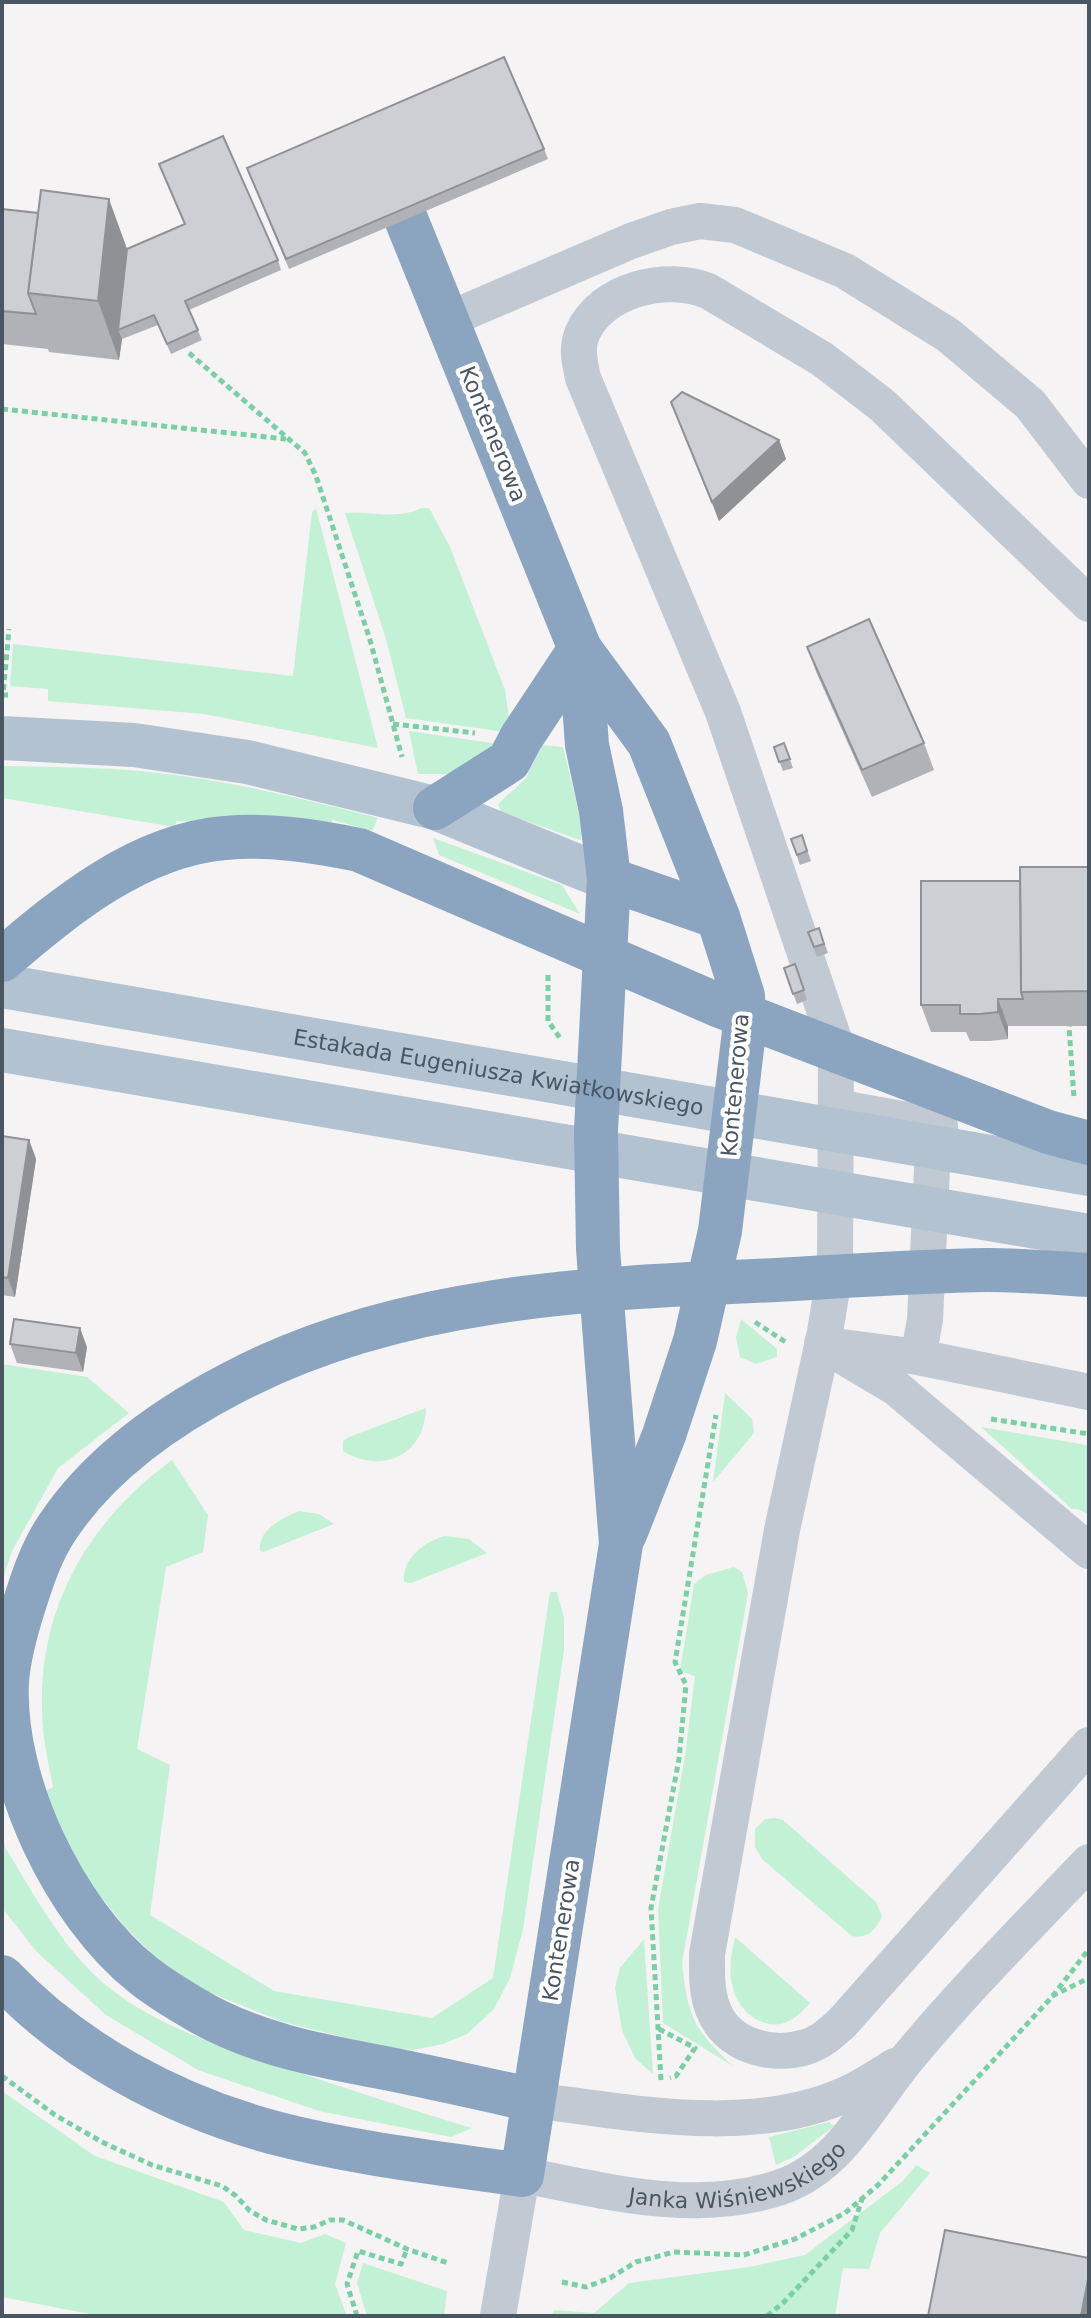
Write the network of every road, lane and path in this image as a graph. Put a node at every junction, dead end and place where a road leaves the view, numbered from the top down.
1 (406, 219) edge
2 (447, 320) junction
3 (189, 353) dead end
4 (2, 409) edge
5 (287, 439) junction
6 (1089, 481) edge
7 (1089, 604) edge
8 (9, 629) dead end
9 (580, 649) junction
10 (3, 695) edge
11 (8, 738) edge
12 (404, 762) dead end
13 (435, 808) junction
14 (609, 879) junction
15 (718, 917) junction
16 (2, 960) edge
17 (2, 986) edge
18 (1076, 1013) edge
19 (2, 1050) edge
20 (836, 1107) junction
21 (934, 1125) junction
22 (1082, 1127) edge
23 (1089, 1162) edge
24 (1089, 1174) edge
25 (1089, 1236) edge
26 (1089, 1275) edge
27 (822, 1344) junction
28 (918, 1357) junction
29 (1089, 1392) edge
30 (920, 1409) junction
31 (1089, 1434) edge
32 (621, 1544) junction
33 (1089, 1551) edge
34 (1089, 1745) edge
35 (1089, 1862) edge
36 (1089, 1949) edge
37 (2, 1977) edge
38 (1089, 1978) edge
39 (659, 2029) dead end
40 (906, 2059) junction
41 (2, 2076) edge
42 (661, 2080) dead end
43 (533, 2100) junction
44 (522, 2175) junction
45 (863, 2198) dead end
46 (407, 2249) junction
47 (448, 2263) dead end
48 (357, 2316) edge
49 (498, 2316) edge
50 (767, 2316) edge

1 - 2 highway, Kontenerowa
2 - 6 street
2 - 9 highway, Kontenerowa
3 - 5 path
4 - 5 path
5 - 12 path
7 - 20 street
8 - 10 path
9 - 13 highway
9 - 14 highway, Kontenerowa
9 - 15 highway, Kontenerowa
11 - 13 main road
13 - 14 main road
14 - 15 highway
14 - 32 highway, Kontenerowa
15 - 32 highway, Kontenerowa
16 - 22 highway
17 - 24 main road, Estakada Eugeniusza Kwiatkowskiego
18 - 22 path
19 - 25 main road
20 - 21 street
20 - 27 street
21 - 23 street
21 - 28 street
26 - 43 highway
27 - 28 street
27 - 30 street
27 - 34 street
28 - 29 street
30 - 31 path
30 - 33 street
32 - 43 highway, Kontenerowa
35 - 40 street, Janka Wiśniewskiego
36 - 38 path
37 - 44 highway
39 - 42 path
40 - 43 street, Janka Wiśniewskiego
40 - 44 street, Janka Wiśniewskiego
41 - 46 path
43 - 44 highway, Kontenerowa
44 - 49 street, Kontenerowa
45 - 50 path
46 - 47 path
46 - 48 path

